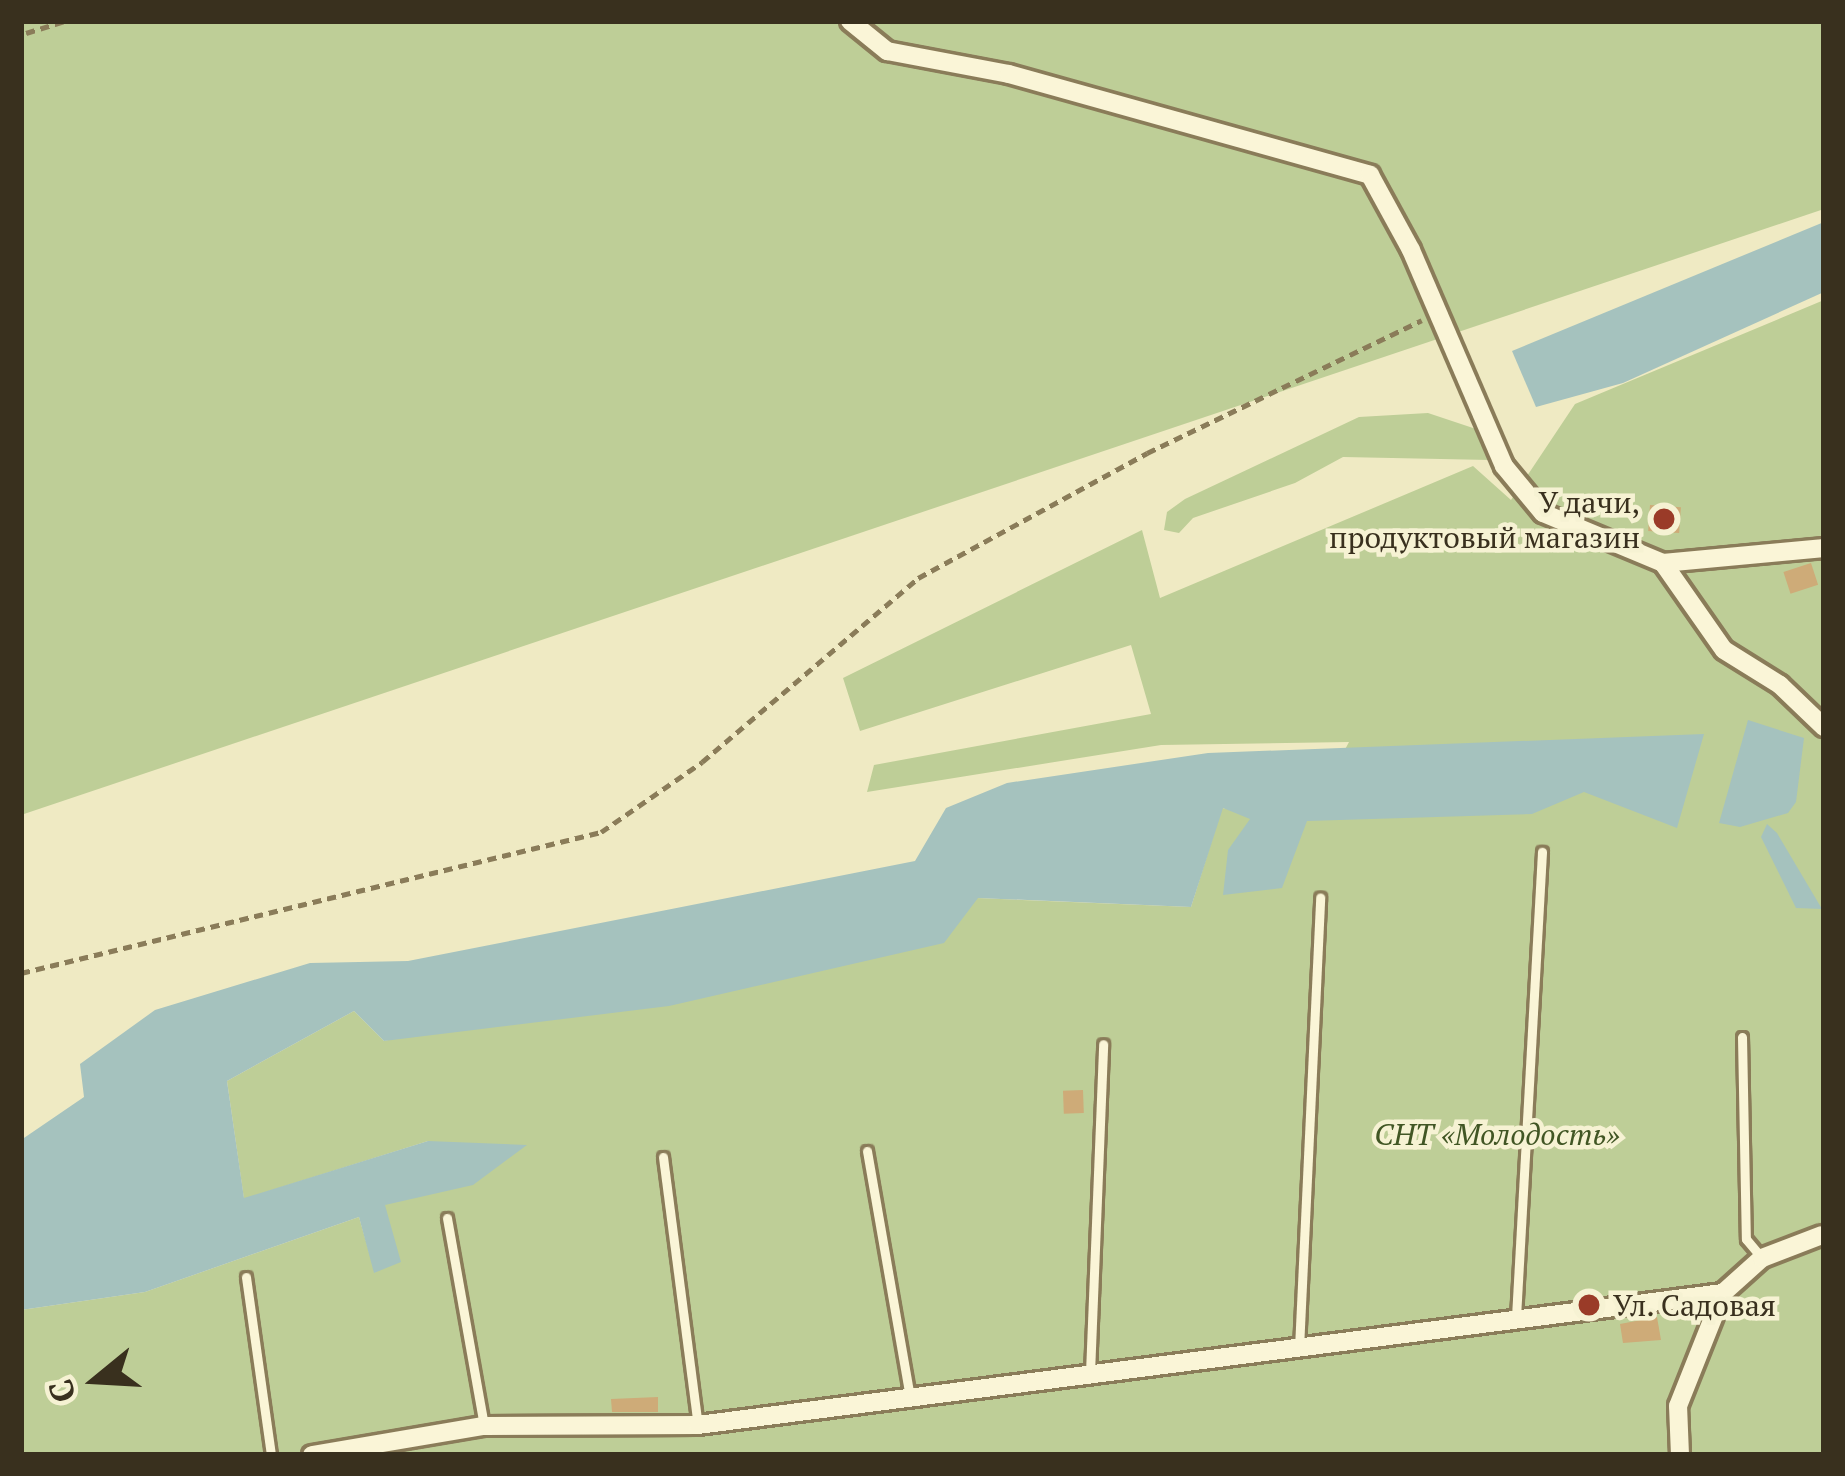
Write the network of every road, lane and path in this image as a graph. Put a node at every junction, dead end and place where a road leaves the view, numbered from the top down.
1 (65, 21) edge
2 (850, 21) edge
3 (26, 33) dead end
4 (1438, 312) junction
5 (1824, 548) edge
6 (1663, 563) junction
7 (1824, 727) edge
8 (1542, 852) dead end
9 (1319, 897) dead end
10 (21, 973) edge
11 (1742, 1036) dead end
12 (1103, 1045) dead end
13 (867, 1150) dead end
14 (663, 1156) dead end
15 (447, 1218) dead end
16 (1823, 1232) edge
17 (1762, 1258) junction
18 (246, 1277) dead end
19 (1723, 1294) junction
20 (1516, 1317) junction
21 (1299, 1348) junction
22 (1090, 1379) junction
23 (909, 1392) junction
24 (698, 1425) junction
25 (484, 1426) junction
26 (271, 1455) edge
27 (312, 1455) edge
28 (1680, 1455) edge

1 - 3 path
2 - 4 street
4 - 6 street
4 - 10 path
5 - 6 street
6 - 7 street
8 - 20 lane
9 - 21 lane
11 - 17 lane
12 - 22 lane
13 - 23 lane
14 - 24 lane
15 - 25 lane
16 - 17 street
17 - 19 street
18 - 26 lane
19 - 20 street
19 - 28 street
20 - 21 street
21 - 22 street
22 - 23 street
23 - 24 street
24 - 25 street
25 - 27 street

